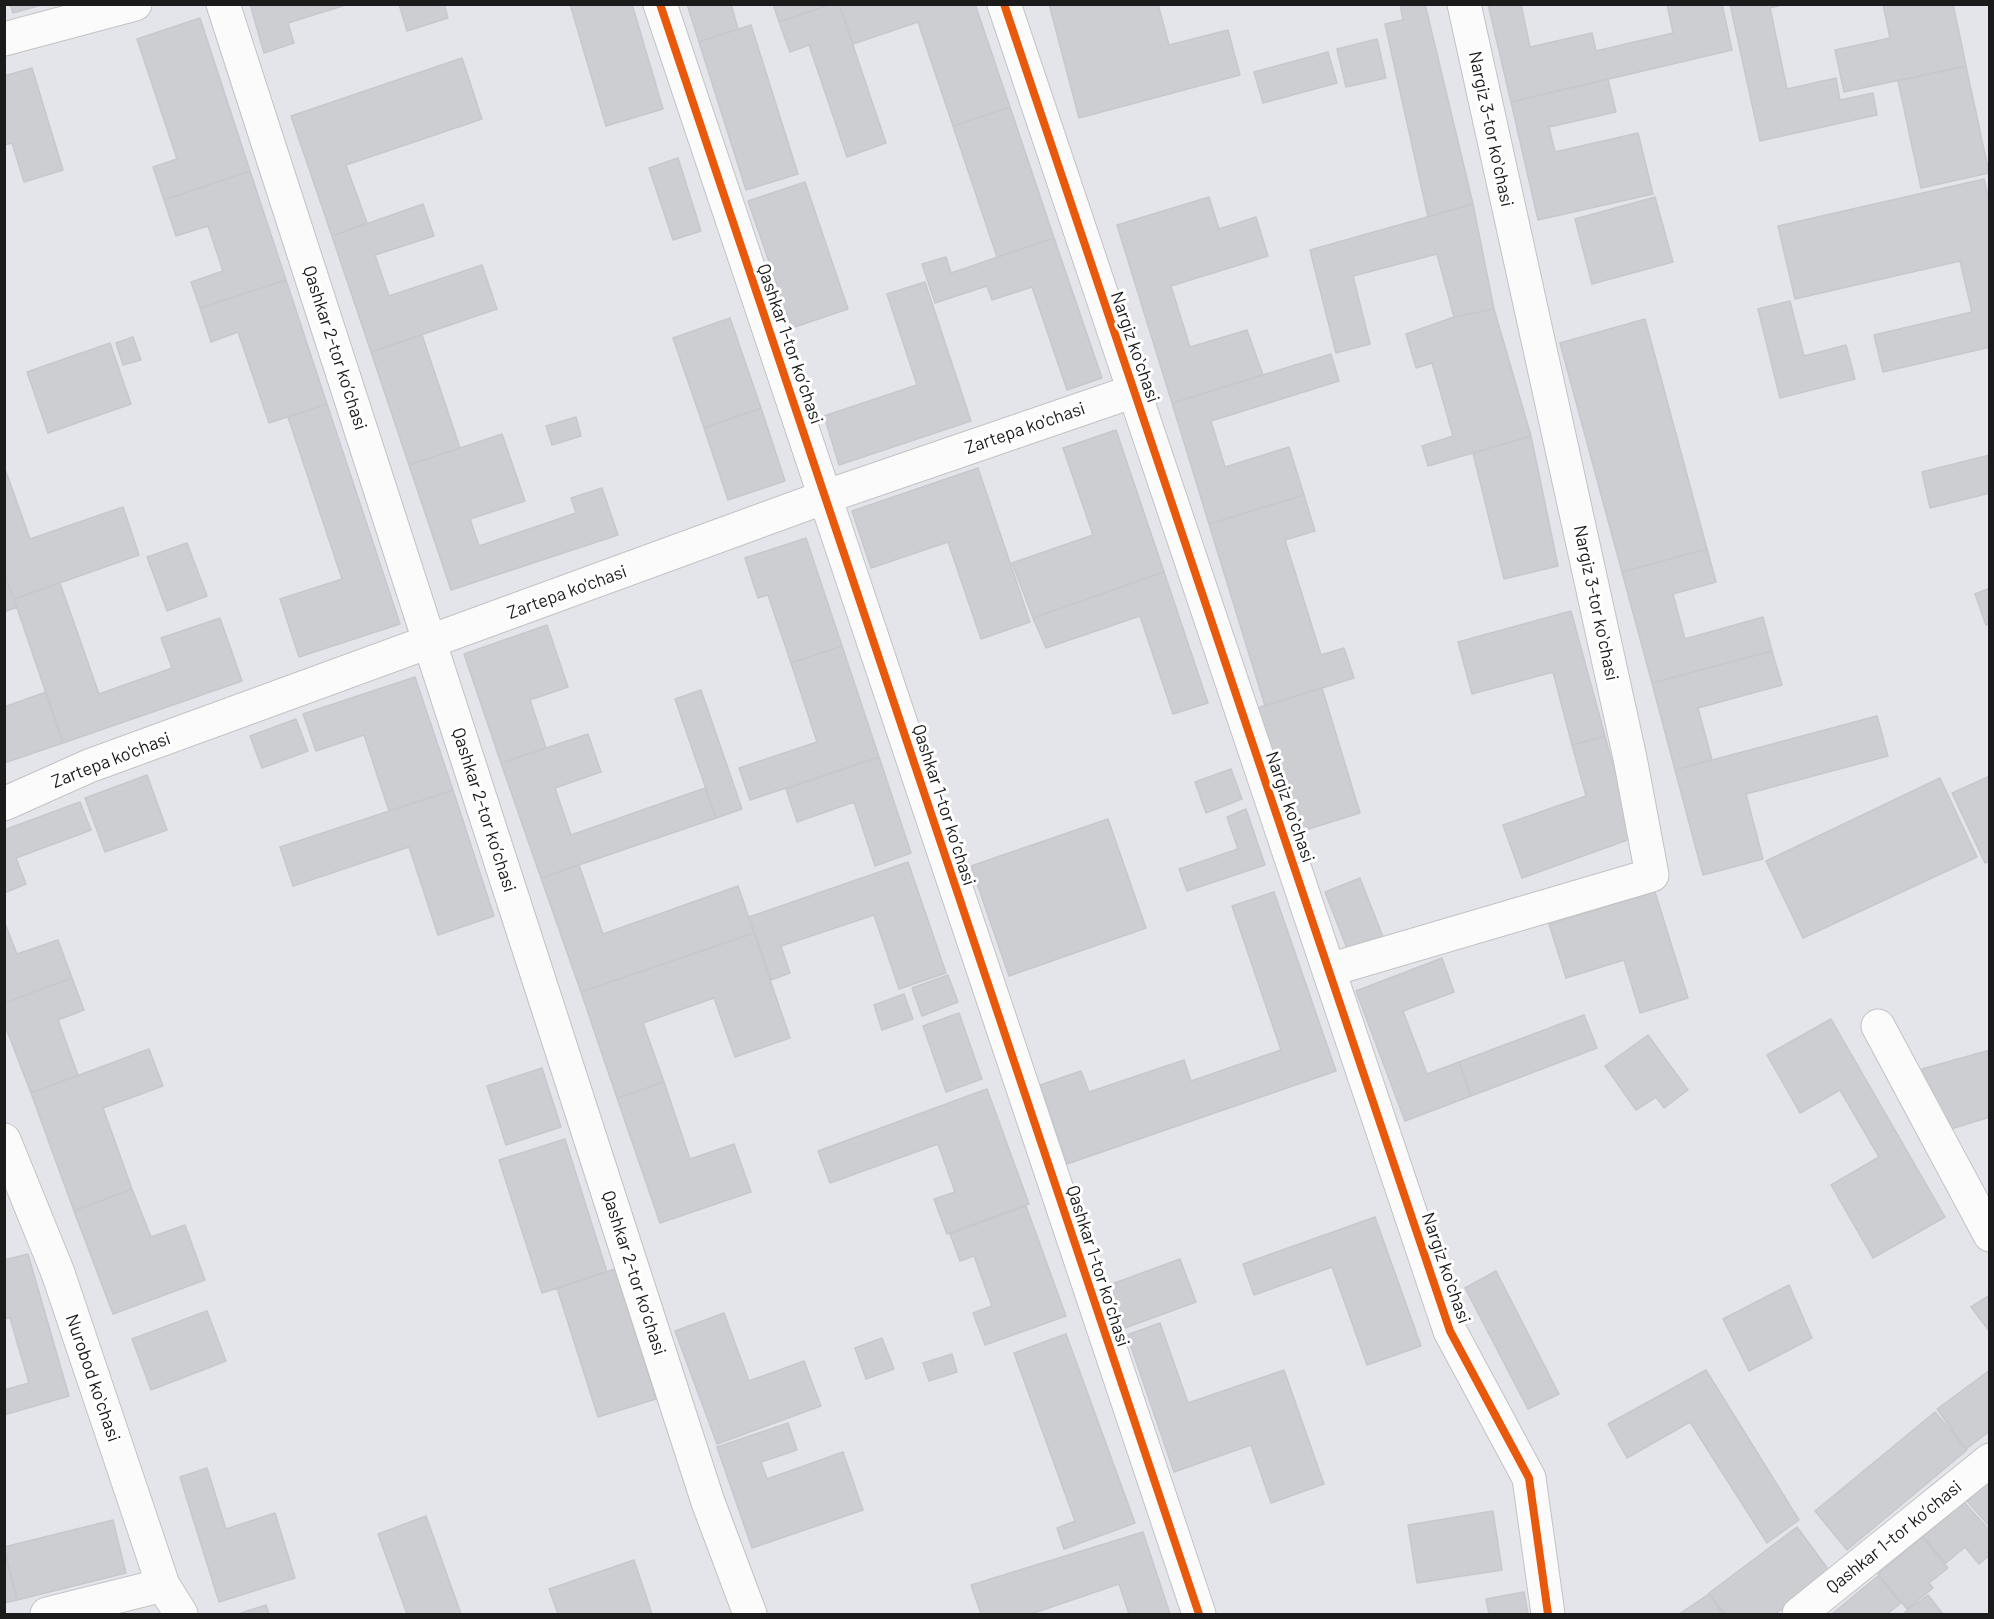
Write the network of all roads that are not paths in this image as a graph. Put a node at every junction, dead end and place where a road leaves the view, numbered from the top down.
1 (135, 4) edge
2 (223, 4) edge
3 (660, 4) edge
4 (1004, 4) edge
5 (1464, 4) edge
6 (4, 39) edge
7 (1134, 390) junction
8 (825, 497) junction
9 (430, 642) junction
10 (4, 804) edge
11 (1329, 970) junction
12 (1878, 1026) dead end
13 (4, 1140) edge
14 (17, 1206) edge
15 (1989, 1236) edge
16 (1989, 1460) edge
17 (163, 1585) junction
18 (47, 1614) edge
19 (181, 1614) edge
20 (750, 1614) edge
21 (1199, 1614) edge
22 (1548, 1614) edge
23 (1799, 1614) edge

1 - 6 street
2 - 9 street, Qashkar 2-tor koʼchasi
3 - 8 street, Qashkar 1-tor koʼchasi
4 - 7 street, Nargiz koʻchasi
5 - 11 street, Nargiz 3-tor koʻchasi
7 - 8 street, Zartepa ko'chasi
7 - 11 street, Nargiz koʻchasi
8 - 9 street, Zartepa ko'chasi
8 - 21 street, Qashkar 1-tor koʼchasi
9 - 10 street, Zartepa ko'chasi
9 - 20 street, Qashkar 2-tor koʼchasi
11 - 22 street, Nargiz koʻchasi
12 - 15 street
13 - 14 street, Nurobod koʻchasi
14 - 17 street, Nurobod koʻchasi
16 - 23 street, Qashkar 1-tor koʼchasi
17 - 18 street
17 - 19 street, Nurobod koʻchasi

